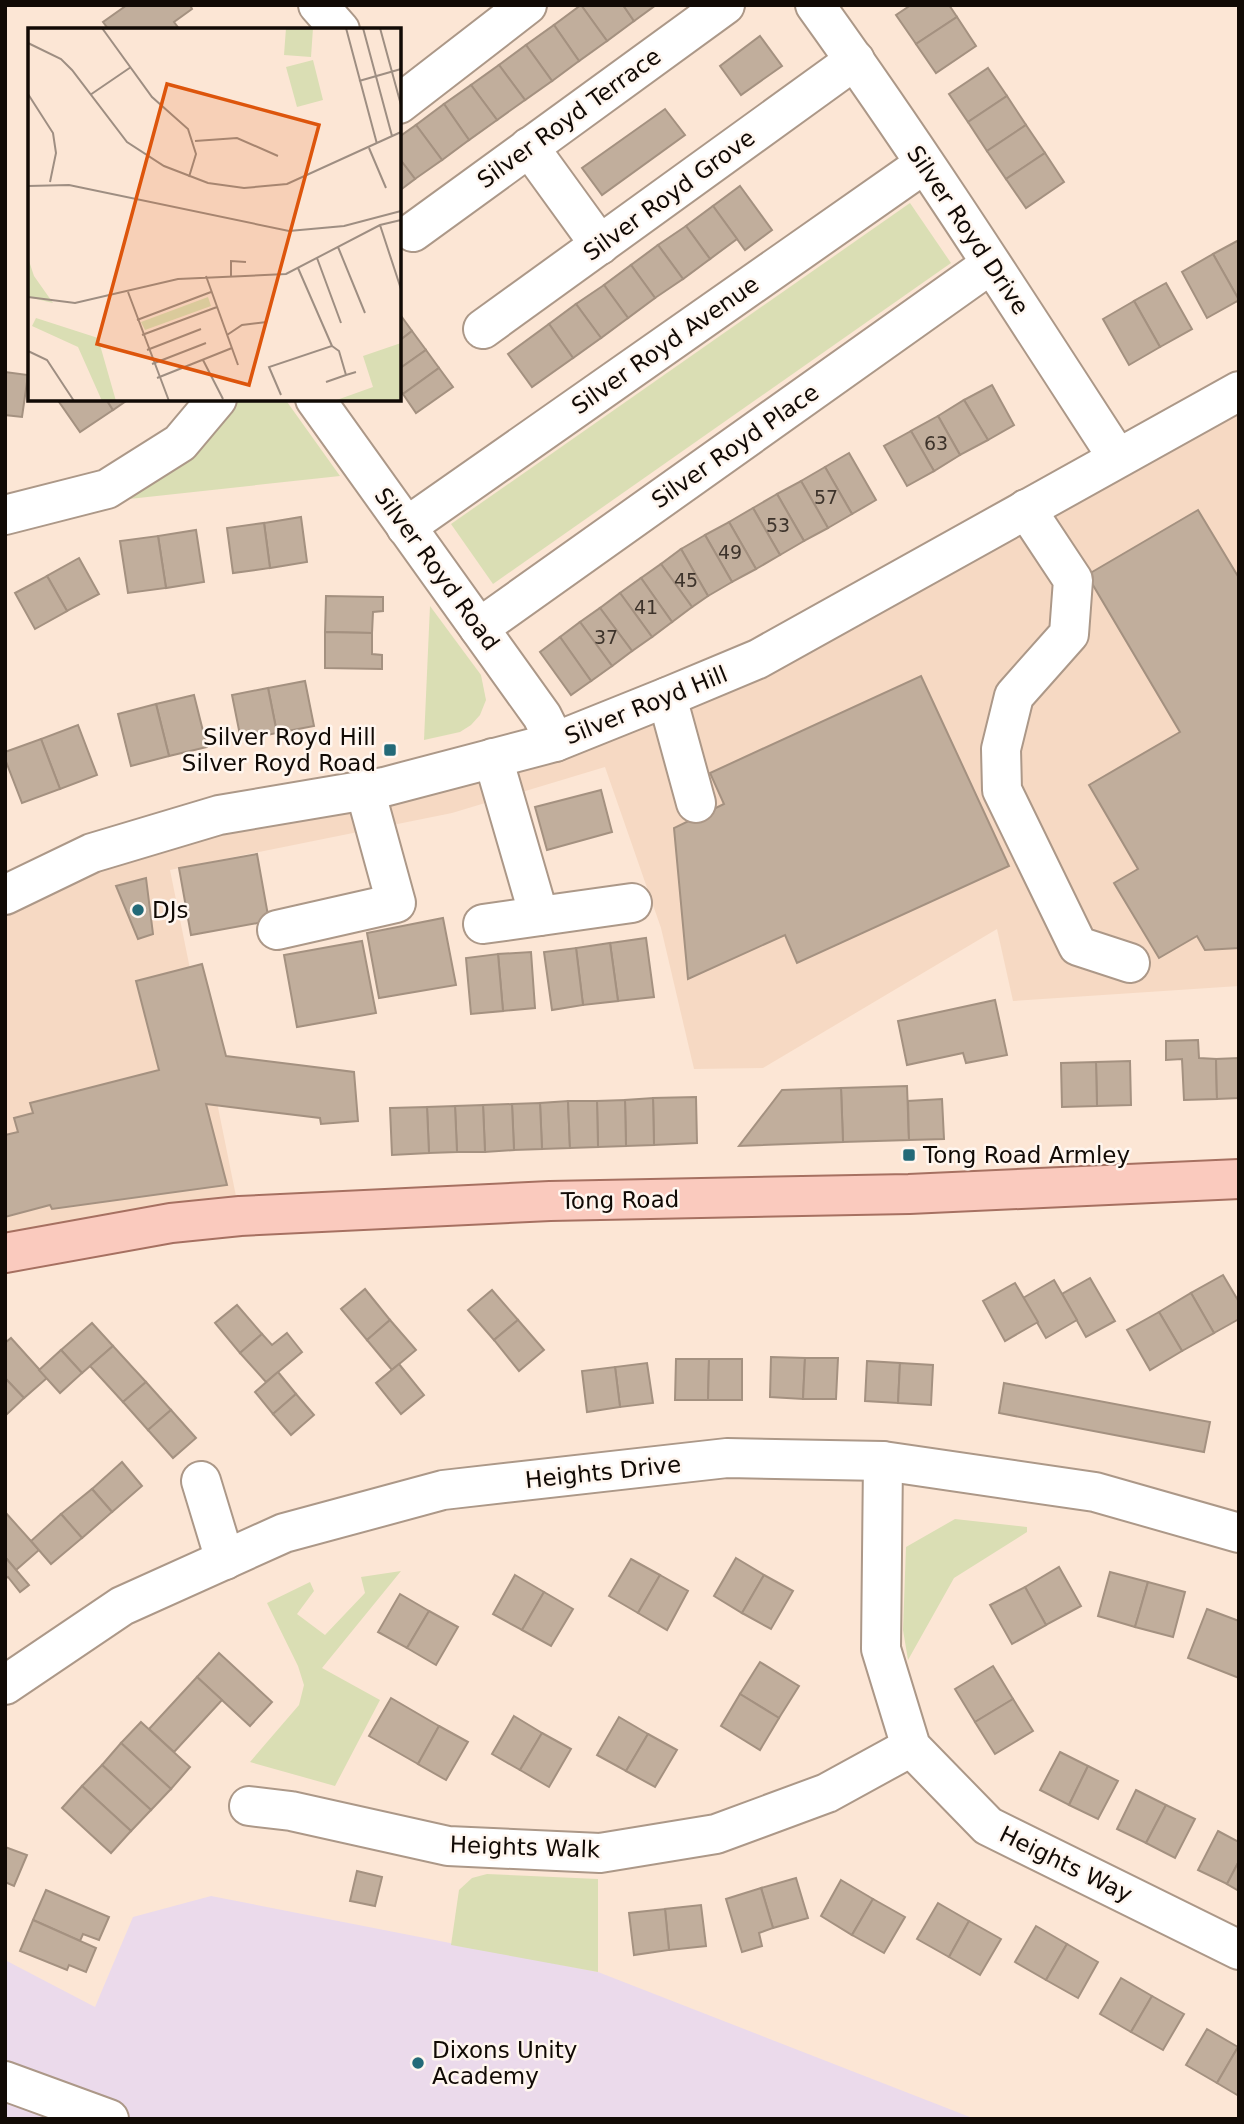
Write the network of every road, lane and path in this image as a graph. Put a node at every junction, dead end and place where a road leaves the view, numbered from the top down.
1 (318, 5) edge
2 (527, 5) edge
3 (725, 5) edge
4 (816, 5) edge
5 (338, 28) edge
6 (855, 60) junction
7 (401, 99) edge
8 (529, 147) junction
9 (924, 164) junction
10 (413, 232) dead end
11 (600, 245) junction
12 (991, 264) junction
13 (483, 329) dead end
14 (1239, 391) edge
15 (215, 401) edge
16 (317, 401) edge
17 (1117, 457) junction
18 (1026, 509) junction
19 (5, 515) edge
20 (406, 527) junction
21 (479, 628) junction
22 (667, 697) junction
23 (555, 742) junction
24 (493, 758) junction
25 (365, 790) junction
26 (696, 803) dead end
27 (5, 895) edge
28 (632, 903) dead end
29 (539, 916) junction
30 (483, 924) dead end
31 (277, 930) dead end
32 (1130, 963) dead end
33 (1239, 1179) edge
34 (5, 1253) edge
35 (883, 1461) junction
36 (201, 1481) dead end
37 (1239, 1533) edge
38 (225, 1560) junction
39 (5, 1685) edge
40 (911, 1747) junction
41 (249, 1806) dead end
42 (1239, 1950) edge
43 (5, 2081) edge
44 (88, 2116) edge

1 - 5 street
2 - 7 street
3 - 8 street, Silver Royd Terrace
4 - 6 street, Silver Royd Drive
6 - 9 street, Silver Royd Drive
6 - 11 street, Silver Royd Grove
8 - 10 street, Silver Royd Terrace
8 - 11 street
9 - 12 street, Silver Royd Drive
9 - 20 street, Silver Royd Avenue
11 - 13 street, Silver Royd Grove
12 - 17 street, Silver Royd Drive
12 - 21 street, Silver Royd Place
14 - 17 street, Silver Royd Hill
15 - 19 street
16 - 20 street, Silver Royd Road
17 - 18 street, Silver Royd Hill
18 - 22 street, Silver Royd Hill
18 - 32 street
20 - 21 street, Silver Royd Road
21 - 23 street, Silver Royd Road
22 - 23 street, Silver Royd Hill
22 - 26 street
23 - 24 street, Silver Royd Hill
24 - 25 street, Silver Royd Hill
24 - 29 street
25 - 27 street, Silver Royd Hill
25 - 31 street
28 - 29 street
29 - 30 street
33 - 34 main road, Tong Road
35 - 37 street, Heights Drive
35 - 38 street, Heights Drive
35 - 40 street, Heights Way
36 - 38 street
38 - 39 street, Heights Drive
40 - 41 street, Heights Walk
40 - 42 street, Heights Way
43 - 44 street

